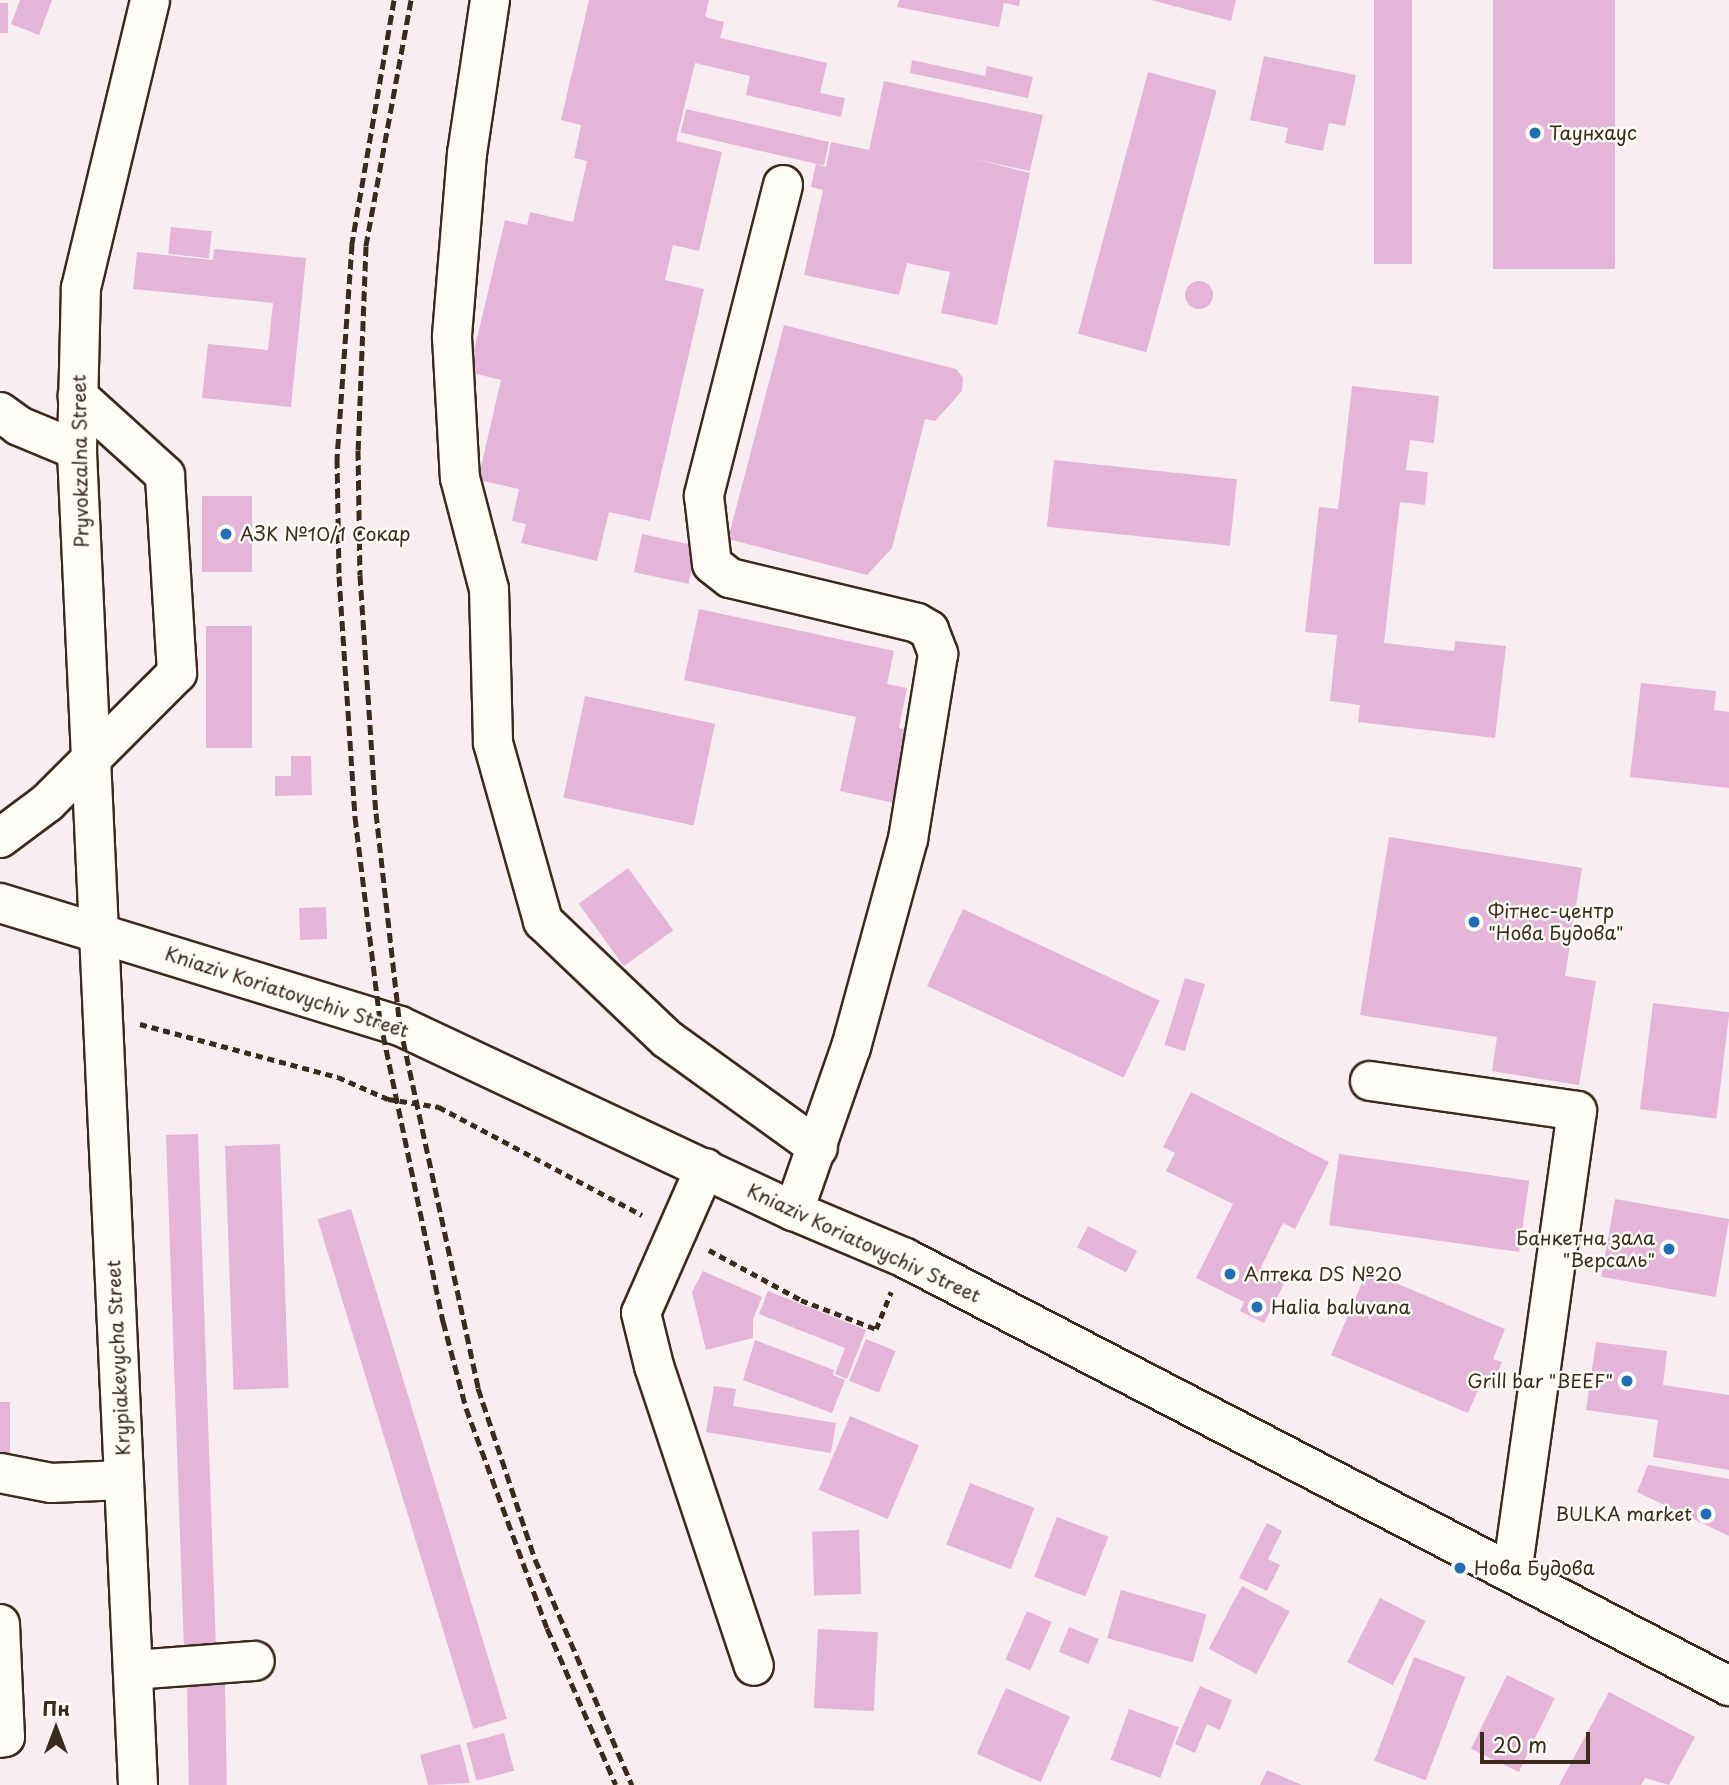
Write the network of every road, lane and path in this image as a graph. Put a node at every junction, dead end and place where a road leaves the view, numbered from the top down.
1 (150, 0) edge
2 (490, 0) edge
3 (783, 185) dead end
4 (78, 396) junction
5 (0, 412) edge
6 (77, 450) junction
7 (88, 758) junction
8 (0, 838) edge
9 (0, 903) edge
10 (95, 931) junction
11 (133, 1022) dead end
12 (1370, 1081) dead end
13 (818, 1148) junction
14 (705, 1168) junction
15 (794, 1211) junction
16 (678, 1234) junction
17 (905, 1258) junction
18 (0, 1474) edge
19 (124, 1480) junction
20 (1511, 1572) junction
21 (0, 1624) edge
22 (255, 1661) dead end
23 (754, 1666) dead end
24 (134, 1670) junction
25 (1729, 1686) edge
26 (0, 1738) edge
27 (138, 1785) edge

1 - 4 main road, Pryvokzalna Street
2 - 13 main road
3 - 13 main road
4 - 6 main road, Pryvokzalna Street
4 - 7 main road
5 - 6 main road
6 - 7 main road, Pryvokzalna Street
7 - 8 main road
7 - 10 main road, Pryvokzalna Street
9 - 10 main road, Kniaziv Koriatovychiv Street
10 - 14 main road, Kniaziv Koriatovychiv Street
10 - 19 main road, Krypiakevycha Street
11 - 16 path
12 - 20 main road
13 - 15 main road
14 - 15 main road, Kniaziv Koriatovychiv Street
14 - 16 main road
15 - 17 main road, Kniaziv Koriatovychiv Street
16 - 17 path
16 - 23 main road
17 - 20 main road, Kniaziv Koriatovychiv Street
18 - 19 main road
19 - 24 main road, Krypiakevycha Street
20 - 25 main road, Kniaziv Koriatovychiv Street
21 - 26 main road
22 - 24 main road
24 - 27 main road, Krypiakevycha Street

